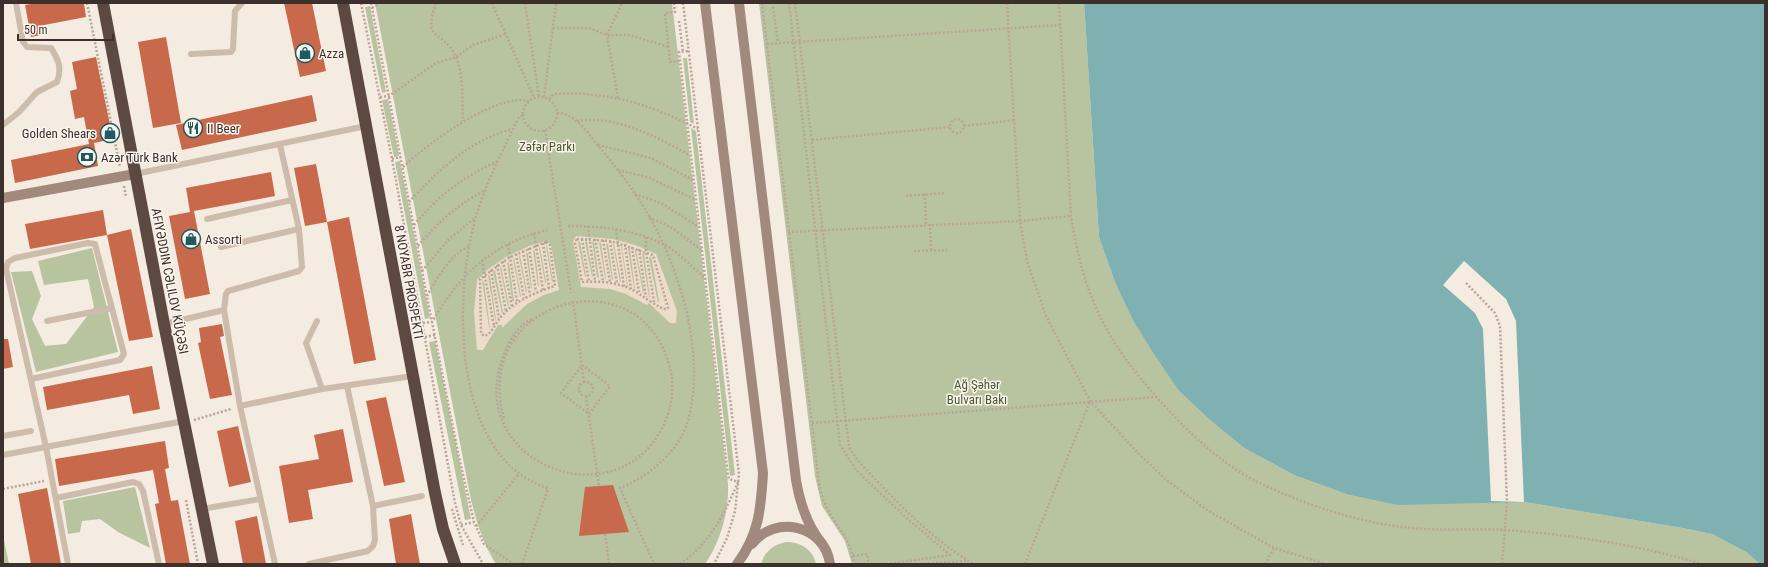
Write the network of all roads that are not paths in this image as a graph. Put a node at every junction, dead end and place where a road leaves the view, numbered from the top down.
1 (16, 3) edge
2 (103, 3) edge
3 (242, 3) edge
4 (343, 3) edge
5 (706, 3) edge
6 (739, 3) edge
7 (190, 54) dead end
8 (3, 125) edge
9 (366, 126) junction
10 (280, 145) junction
11 (135, 174) junction
12 (3, 198) edge
13 (292, 200) junction
14 (207, 219) dead end
15 (298, 229) junction
16 (221, 247) dead end
17 (112, 308) junction
18 (224, 310) junction
19 (47, 321) dead end
20 (317, 321) dead end
21 (164, 324) junction
22 (413, 376) junction
23 (30, 379) junction
24 (346, 386) junction
25 (322, 389) junction
26 (240, 406) junction
27 (184, 421) junction
28 (31, 431) dead end
29 (3, 436) edge
30 (46, 447) junction
31 (3, 455) edge
32 (422, 496) dead end
33 (56, 498) junction
34 (260, 499) junction
35 (373, 506) junction
36 (202, 509) junction
37 (823, 545) junction
38 (748, 549) junction
39 (68, 564) edge
40 (159, 564) edge
41 (213, 564) edge
42 (275, 564) edge
43 (309, 564) edge
44 (455, 564) edge
45 (738, 564) edge
46 (744, 564) edge
47 (830, 564) edge

1 - 8 lane
2 - 11 highway, AFIYƏDDIN CƏLILOV KÜÇƏSI
3 - 7 lane
4 - 9 highway, 8 NOYABR PROSPEKTI
5 - 38 main road
6 - 37 main road
9 - 10 lane
9 - 22 highway, 8 NOYABR PROSPEKTI
10 - 11 lane
10 - 13 lane
11 - 12 main road
11 - 21 highway, AFIYƏDDIN CƏLILOV KÜÇƏSI
13 - 14 lane
13 - 15 lane
15 - 16 lane
15 - 18 lane
17 - 19 lane
17 - 23 lane
17 - 23 lane
18 - 21 lane
18 - 26 lane
20 - 25 lane
21 - 27 highway, AFIYƏDDIN CƏLILOV KÜÇƏSI
22 - 24 lane
22 - 44 highway, 8 NOYABR PROSPEKTI
23 - 30 lane
24 - 25 lane
24 - 35 lane
25 - 26 lane
26 - 34 lane
27 - 30 lane
27 - 36 highway, AFIYƏDDIN CƏLILOV KÜÇƏSI
28 - 29 lane
30 - 31 lane
30 - 33 lane
32 - 35 lane
33 - 39 lane
33 - 40 lane
34 - 36 lane
34 - 42 lane
35 - 43 lane
36 - 41 highway, AFIYƏDDIN CƏLILOV KÜÇƏSI
37 - 38 main road
37 - 47 main road
38 - 45 main road
38 - 46 main road

